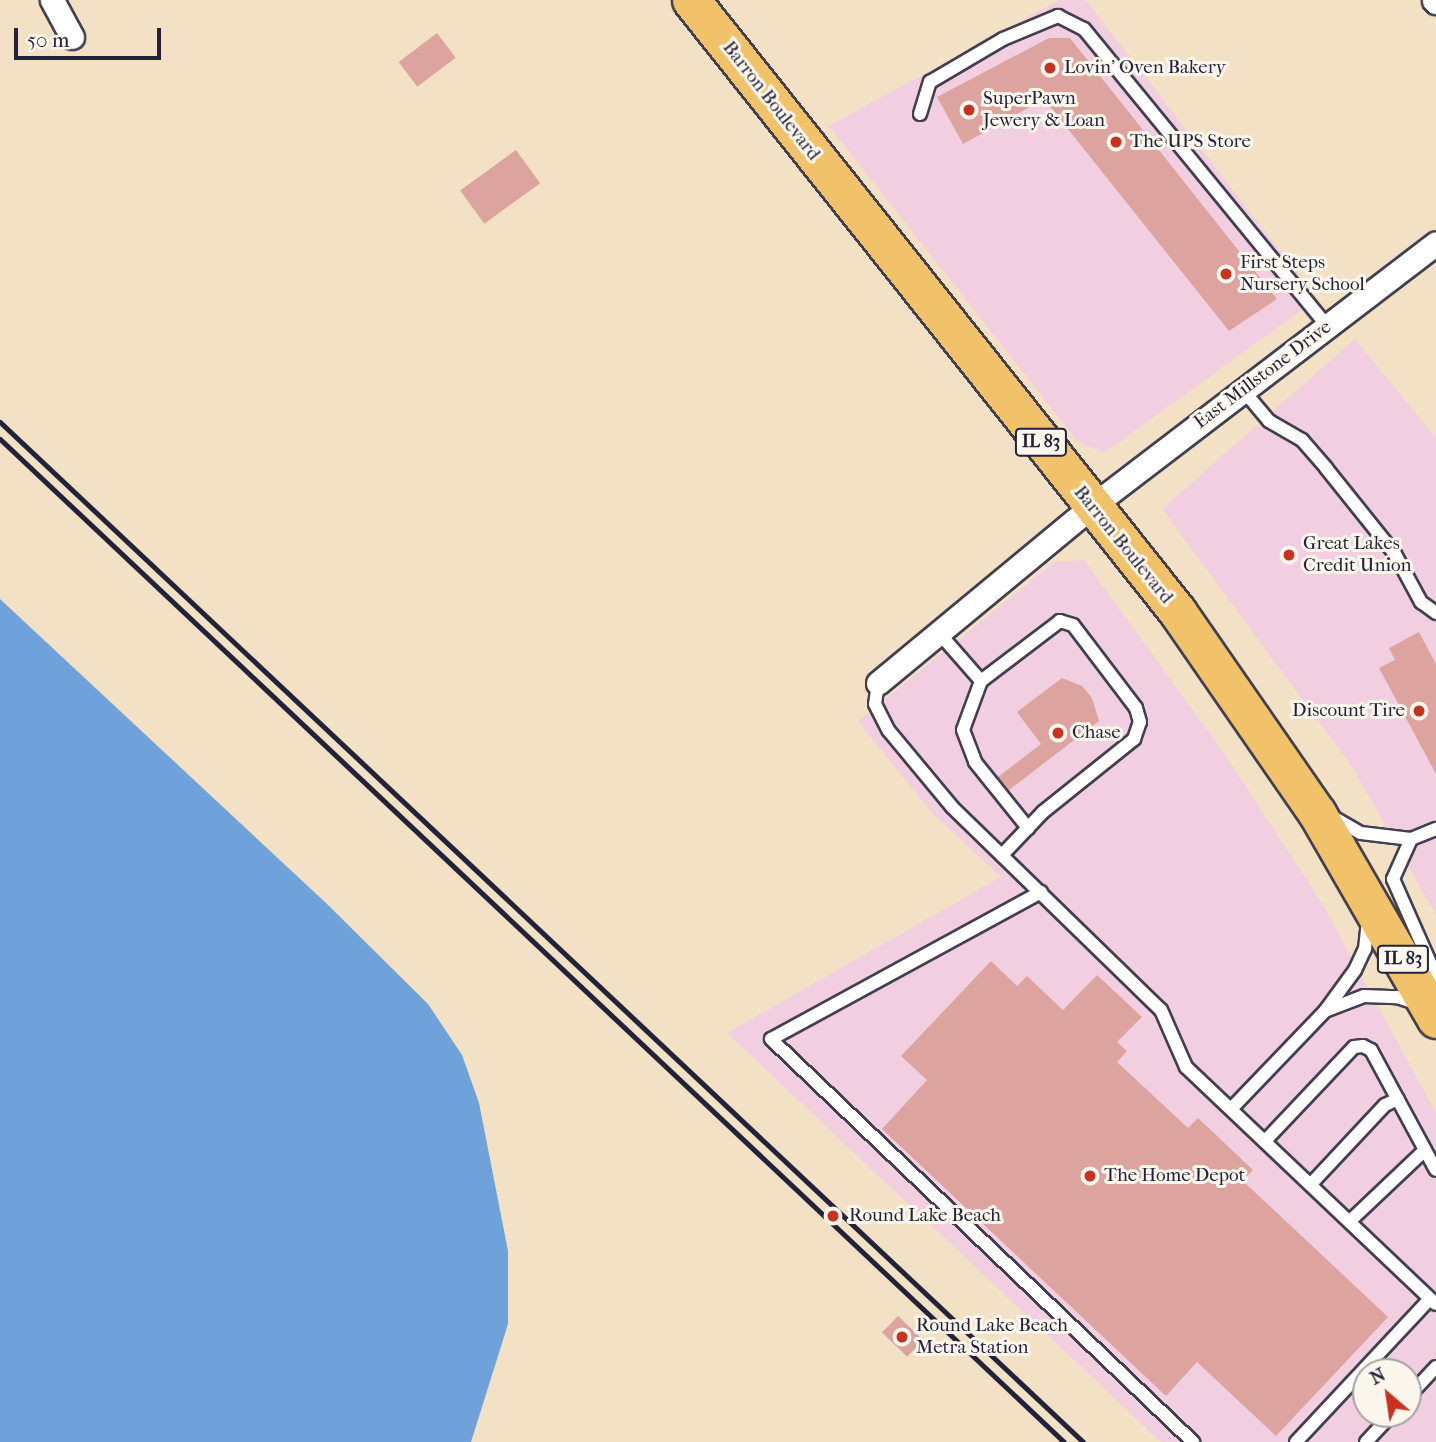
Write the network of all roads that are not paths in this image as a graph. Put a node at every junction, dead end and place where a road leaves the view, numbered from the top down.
1 (52, 0) edge
2 (691, 0) edge
3 (72, 37) dead end
4 (920, 114) dead end
5 (1436, 243) edge
6 (1327, 326) junction
7 (1242, 390) junction
8 (1091, 507) junction
9 (1436, 613) edge
10 (939, 633) junction
11 (981, 681) junction
12 (878, 683) joint
13 (1311, 805) junction
14 (1028, 828) junction
15 (1436, 829) edge
16 (1412, 839) junction
17 (1002, 855) junction
18 (1041, 892) junction
19 (1370, 899) junction
20 (1434, 1001) edge
21 (1325, 1011) junction
22 (1398, 1099) junction
23 (1231, 1110) junction
24 (1265, 1141) junction
25 (1425, 1150) junction
26 (1436, 1170) edge
27 (1311, 1184) junction
28 (1350, 1221) junction
29 (1433, 1302) edge
30 (1436, 1367) edge
31 (1422, 1382) edge
32 (1379, 1428) edge
33 (1193, 1442) edge
34 (1296, 1442) edge
35 (1366, 1442) edge

1 - 3 street
2 - 8 main road, Barron Boulevard / IL 83
4 - 6 lane
5 - 6 street, East Millstone Drive
6 - 7 street, East Millstone Drive
7 - 8 street, East Millstone Drive
7 - 9 lane
8 - 10 street, East Millstone Drive
8 - 13 main road, Barron Boulevard / IL 83
10 - 11 lane
10 - 12 street, East Millstone Drive
11 - 14 lane
11 - 14 lane
12 - 17 lane
13 - 16 lane
13 - 19 main road, Barron Boulevard / IL 83
14 - 17 lane
15 - 16 lane
16 - 20 lane
17 - 18 lane
18 - 23 lane
18 - 33 lane
19 - 20 main road, Barron Boulevard / IL 83
19 - 21 lane
20 - 21 lane
21 - 23 lane
22 - 24 lane
22 - 25 lane
22 - 27 lane
23 - 24 lane
24 - 27 lane
25 - 26 lane
25 - 28 lane
27 - 28 lane
28 - 29 lane
29 - 34 lane
30 - 31 lane
32 - 35 lane

